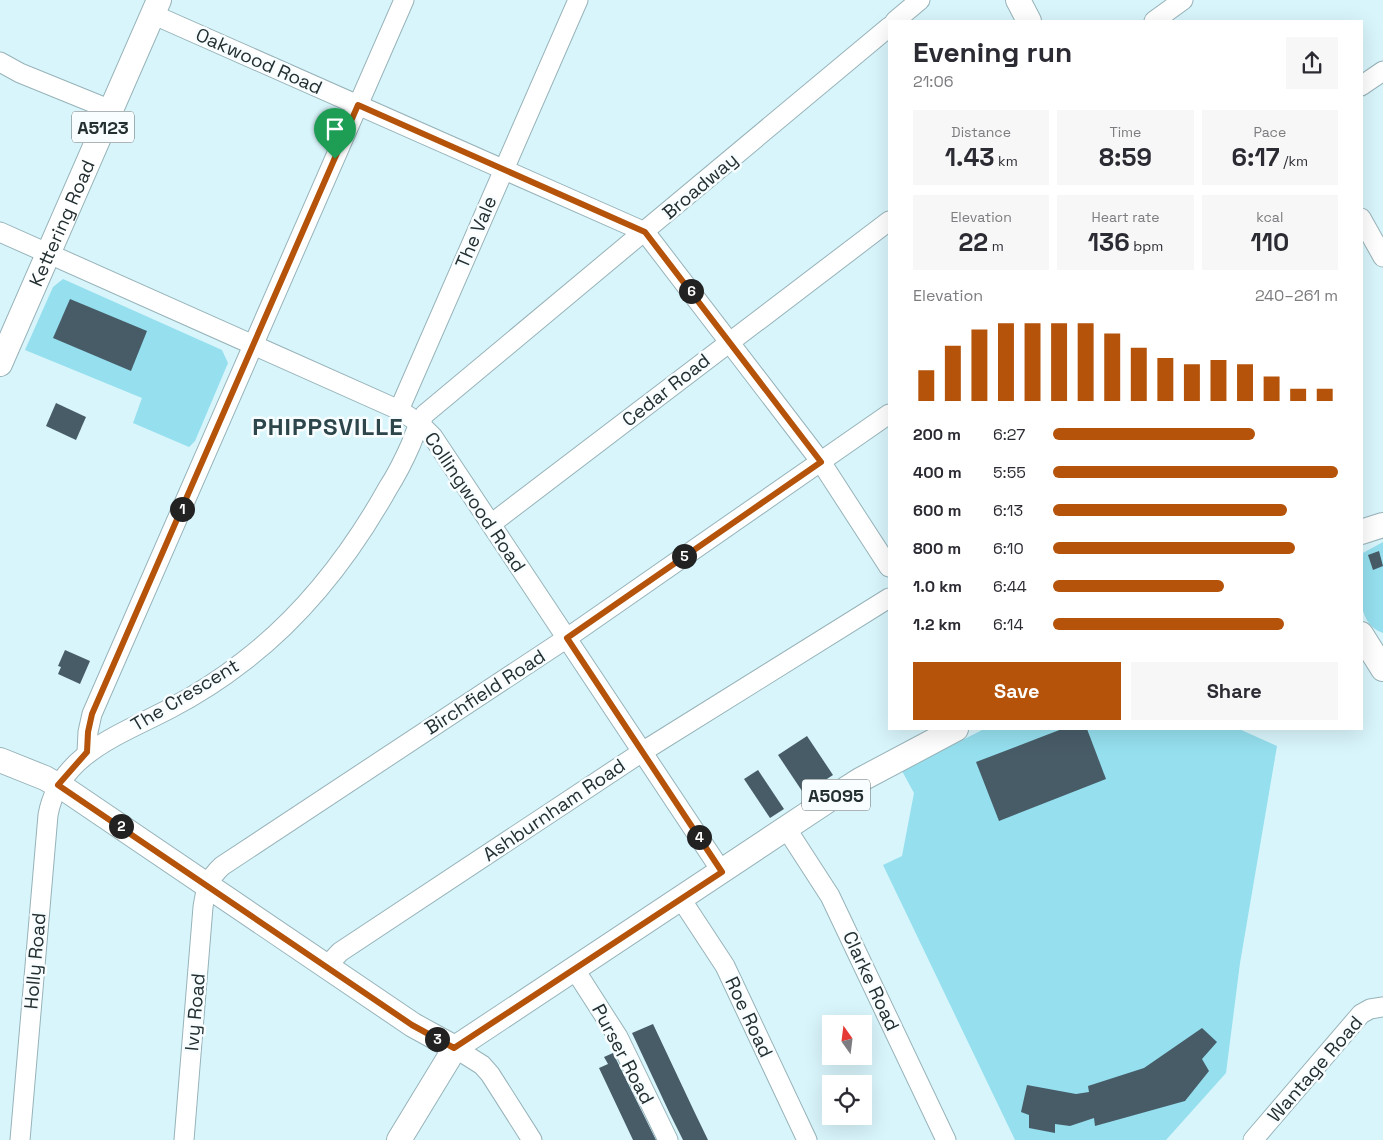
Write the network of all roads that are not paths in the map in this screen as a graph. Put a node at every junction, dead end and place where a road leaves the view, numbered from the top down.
1 (404, 0) edge
2 (578, 0) edge
3 (920, 0) edge
4 (1018, 0) edge
5 (1183, 0) edge
6 (155, 7) edge
7 (896, 20) edge
8 (1028, 20) edge
9 (1155, 20) edge
10 (888, 27) edge
11 (0, 62) edge
12 (1383, 71) edge
13 (1363, 85) edge
14 (358, 105) junction
15 (111, 110) junction
16 (503, 170) junction
17 (888, 222) edge
18 (1363, 222) edge
19 (0, 232) edge
20 (645, 232) junction
21 (48, 255) junction
22 (1383, 257) edge
23 (730, 341) junction
24 (254, 345) junction
25 (0, 364) edge
26 (399, 410) junction
27 (888, 415) edge
28 (419, 423) junction
29 (821, 462) junction
30 (491, 524) junction
31 (888, 564) edge
32 (888, 599) edge
33 (1363, 634) edge
34 (1363, 636) edge
35 (567, 638) junction
36 (1383, 642) edge
37 (1383, 669) edge
38 (954, 730) edge
39 (87, 752) junction
40 (642, 752) junction
41 (0, 760) edge
42 (58, 785) junction
43 (786, 828) junction
44 (722, 872) junction
45 (206, 884) junction
46 (681, 900) junction
47 (326, 967) junction
48 (575, 970) junction
49 (1383, 1007) edge
50 (454, 1048) junction
51 (20, 1140) edge
52 (184, 1140) edge
53 (399, 1140) edge
54 (532, 1140) edge
55 (668, 1140) edge
56 (807, 1140) edge
57 (946, 1140) edge
58 (1253, 1140) edge

1 - 14 street
2 - 16 street, The Vale
3 - 7 street
4 - 8 main road
5 - 9 street
6 - 14 street, Oakwood Road
6 - 15 main road, Kettering Road / A5123
10 - 20 street, Broadway
11 - 15 street
12 - 13 street
14 - 16 street, Oakwood Road
14 - 24 street
15 - 21 main road, Kettering Road / A5123
16 - 20 street, Oakwood Road
16 - 26 street, The Vale
17 - 23 street, Cedar Road
18 - 22 street
19 - 21 street, Collingwood Road
20 - 23 street, Oakwood Road
20 - 28 street, Broadway
21 - 24 street, Collingwood Road
21 - 25 main road, Kettering Road / A5123
23 - 29 street, Oakwood Road
23 - 30 street, Cedar Road
24 - 26 street, Collingwood Road
24 - 39 street
26 - 28 street, Collingwood Road
27 - 29 street, Birchfield Road
28 - 30 street, Collingwood Road
28 - 39 street, The Crescent
29 - 31 street, Oakwood Road
29 - 35 street, Birchfield Road
30 - 35 street, Collingwood Road
32 - 40 street, Ashburnham Road
33 - 36 main road
34 - 37 main road
35 - 40 street, Collingwood Road
35 - 45 street, Birchfield Road
38 - 43 main road, A5095
39 - 42 street, The Crescent
40 - 44 street, Collingwood Road
40 - 47 street, Ashburnham Road
41 - 42 main road
42 - 45 main road
42 - 51 street, Holly Road
43 - 44 main road, A5095
43 - 57 street, Clarke Road
44 - 46 main road, A5095
45 - 47 main road
45 - 52 street, Ivy Road
46 - 48 main road, A5095
46 - 56 street, Roe Road
47 - 50 main road
48 - 50 main road, A5095
48 - 55 street, Purser Road
49 - 58 street, Wantage Road
50 - 53 main road
50 - 54 street

